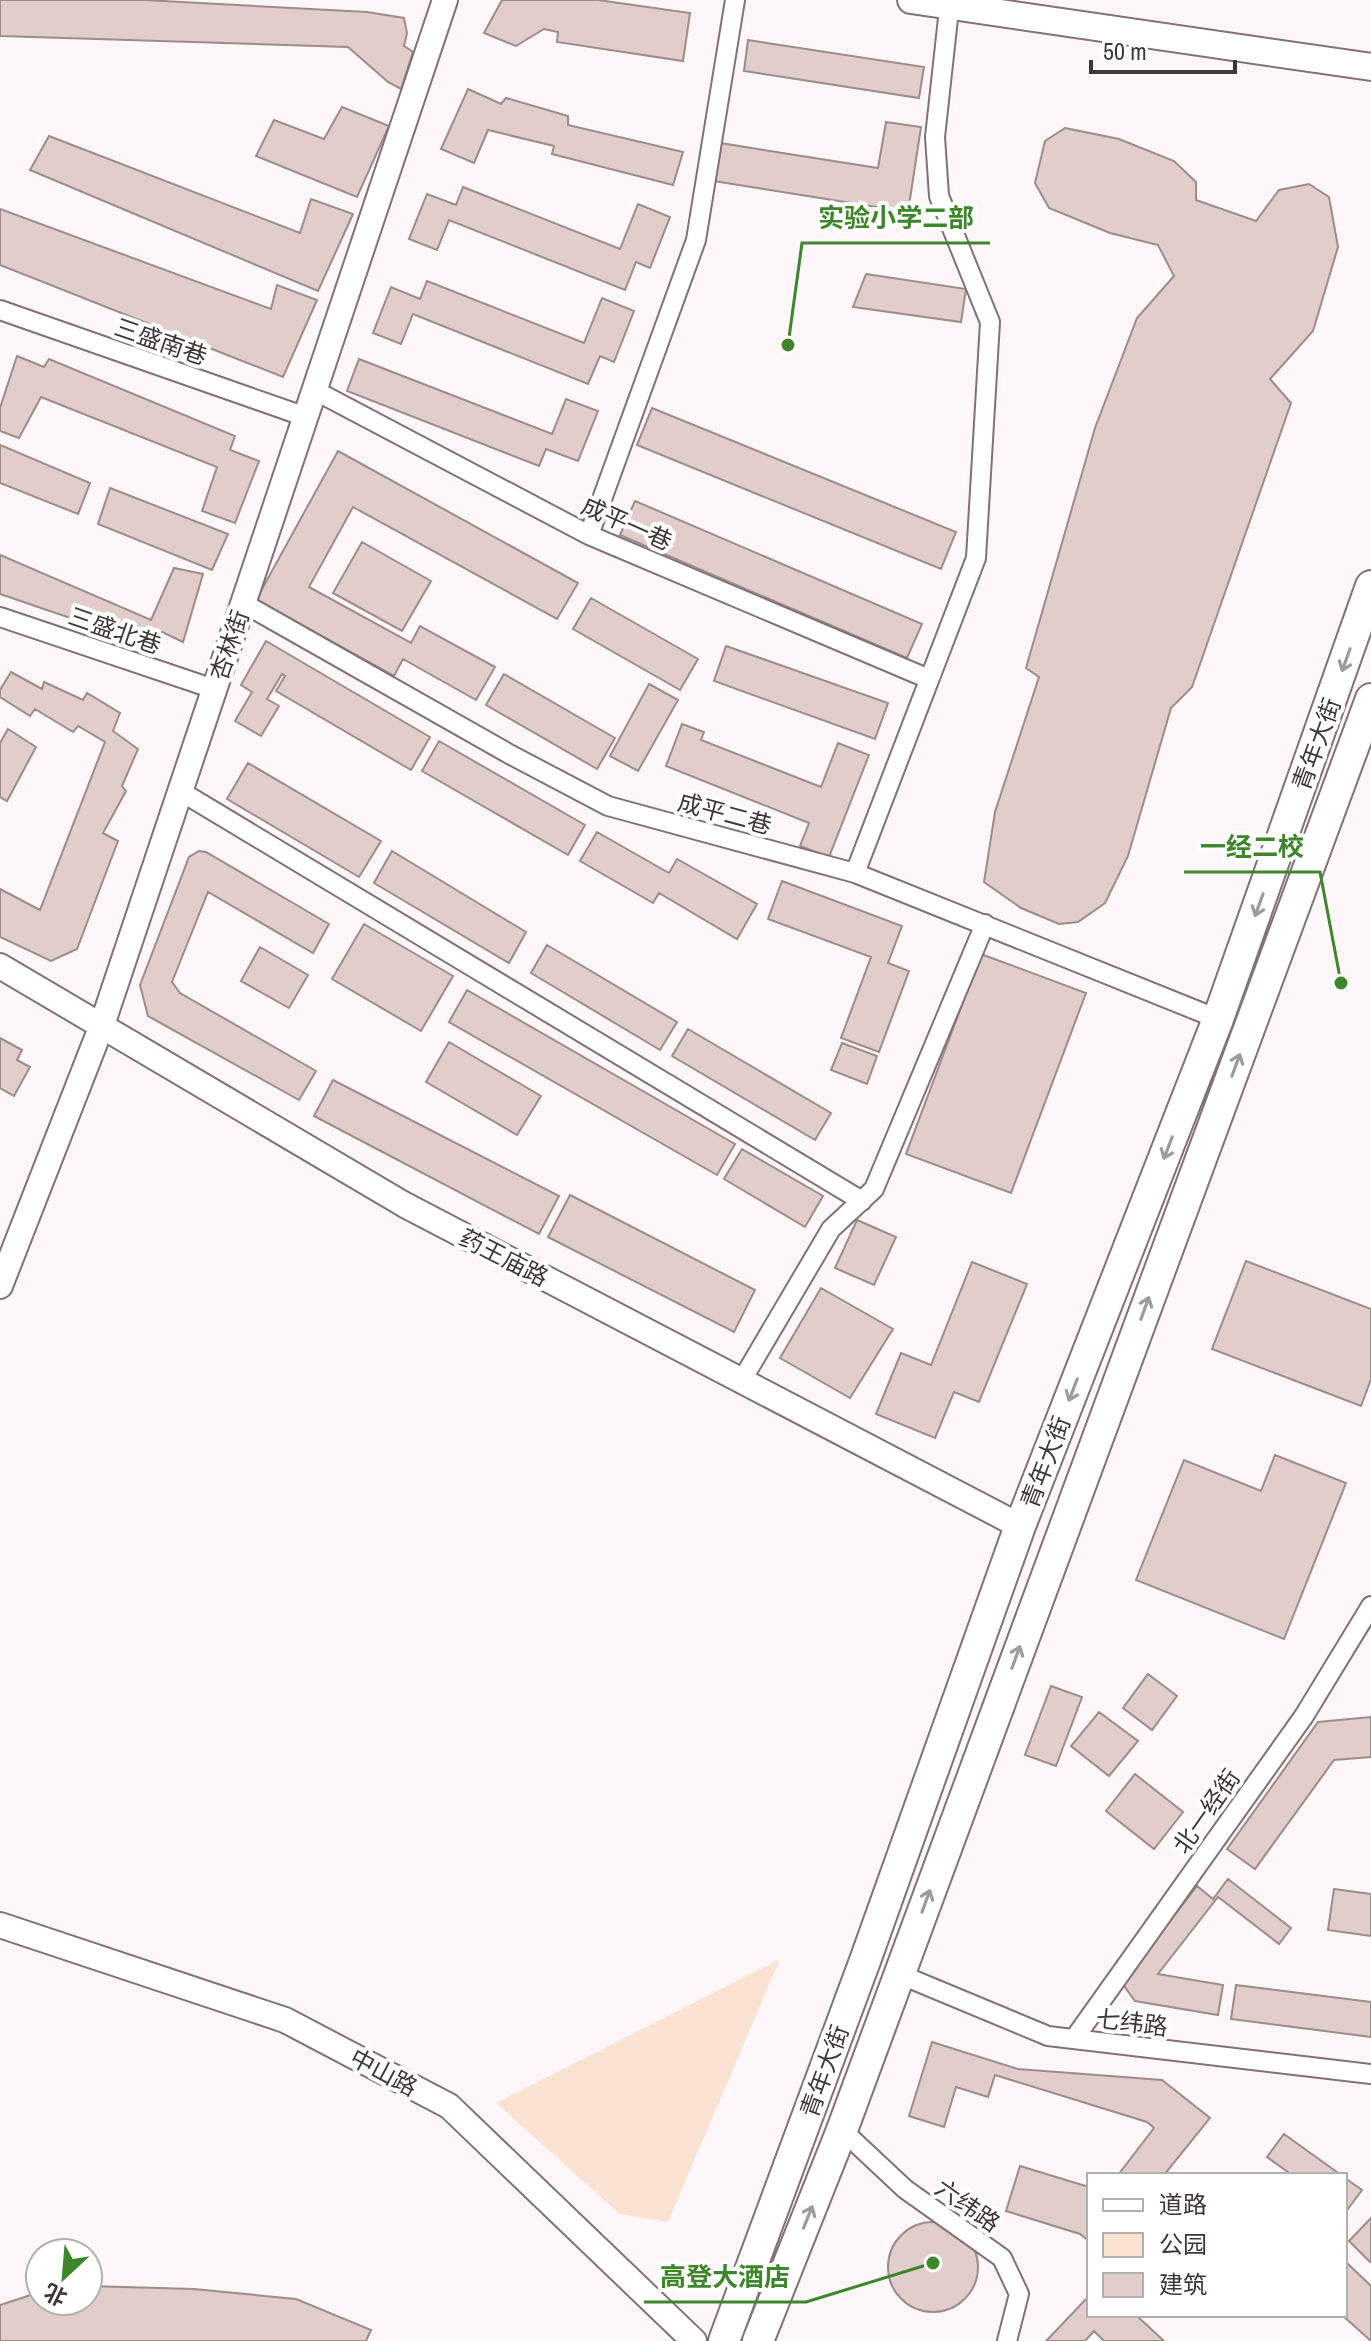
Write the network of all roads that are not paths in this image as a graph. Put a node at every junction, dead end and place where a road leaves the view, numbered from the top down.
1 (445, 0) edge
2 (735, 0) edge
3 (911, 0) edge
4 (950, 2) edge
5 (1371, 67) edge
6 (0, 310) edge
7 (314, 390) junction
8 (306, 417) junction
9 (589, 535) junction
10 (1371, 586) edge
11 (243, 603) junction
12 (0, 617) edge
13 (929, 679) junction
14 (214, 689) junction
15 (1371, 699) edge
16 (180, 791) junction
17 (855, 873) junction
18 (985, 924) junction
19 (0, 966) edge
20 (1218, 1019) junction
21 (102, 1025) junction
22 (862, 1201) junction
23 (0, 1286) edge
24 (742, 1380) junction
25 (1020, 1526) junction
26 (1371, 1606) edge
27 (0, 1925) edge
28 (899, 1974) junction
29 (1074, 2039) junction
30 (1371, 2074) edge
31 (842, 2130) junction
32 (694, 2341) edge
33 (724, 2341) edge
34 (758, 2341) edge
35 (1007, 2341) edge

1 - 7 street, 杏林街
2 - 9 street
3 - 4 main road
4 - 5 main road
4 - 13 street
6 - 8 street, 三盛南巷
7 - 8 street, 杏林街
7 - 9 street, 成平一巷
8 - 11 street, 杏林街
9 - 13 street, 成平一巷
10 -> 20 main road, 青年大街
11 - 14 street, 杏林街
11 - 17 street, 成平二巷
12 - 14 street, 三盛北巷
13 - 17 street
14 - 16 street, 杏林街
28 -> 15 main road, 青年大街
16 - 21 street, 杏林街
16 - 22 street
17 - 18 street, 成平二巷
18 - 20 street, 成平二巷
18 - 22 street
19 - 21 street, 药王庙路
20 -> 25 main road, 青年大街
21 - 23 street, 杏林街
21 - 24 street, 药王庙路
22 - 24 street
24 - 25 street, 药王庙路
25 - 33 main road, 青年大街
26 - 29 street, 北一经街
27 - 32 street, 中山路
28 - 29 street, 七纬路
28 - 31 main road, 青年大街
29 - 30 street, 七纬路
34 -> 31 main road, 青年大街
31 - 35 street, 六纬路

